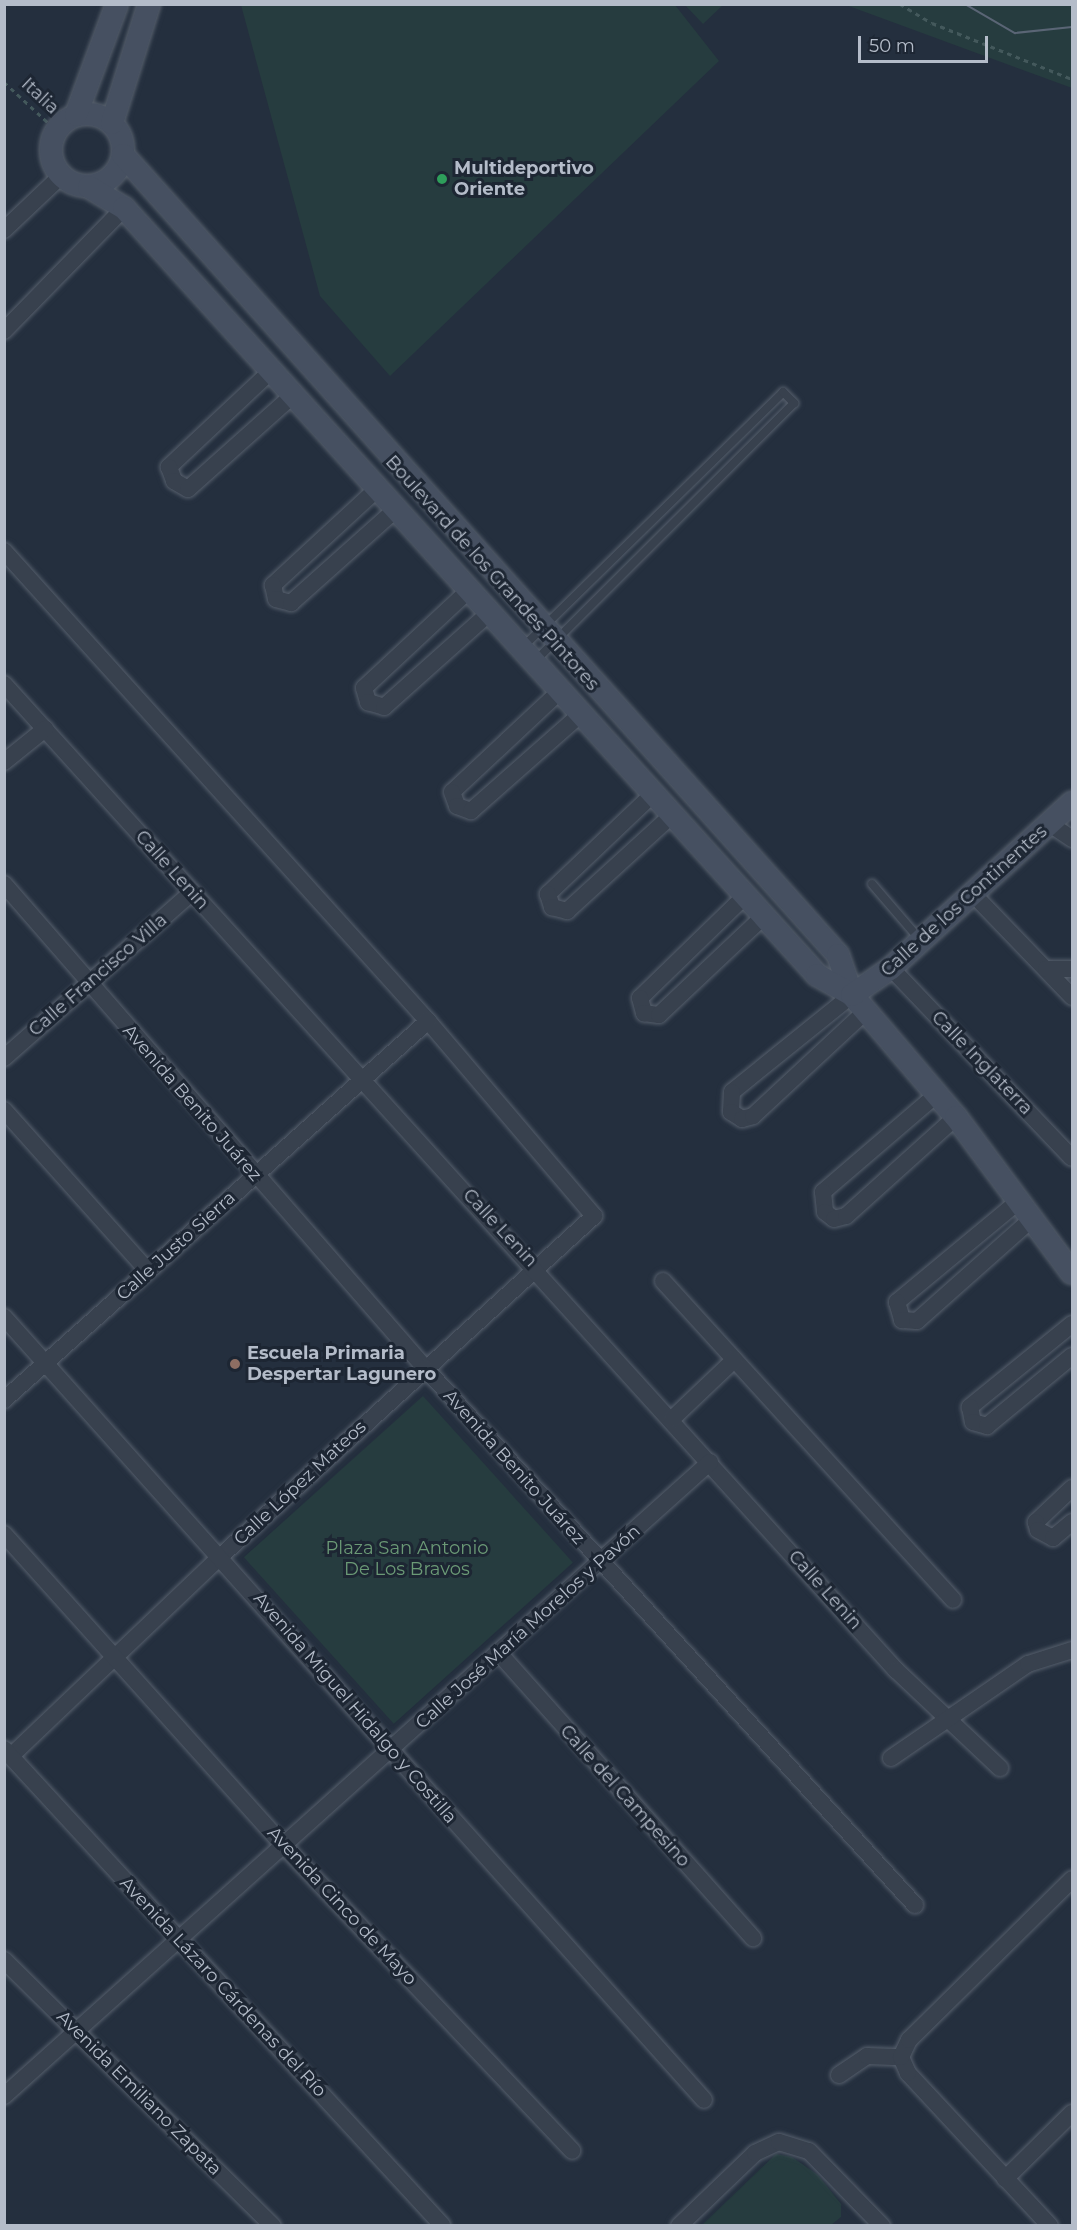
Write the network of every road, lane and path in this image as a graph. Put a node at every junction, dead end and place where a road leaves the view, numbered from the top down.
1 (117, 4) edge
2 (149, 4) edge
3 (900, 4) edge
4 (1072, 79) edge
5 (4, 82) edge
6 (76, 115) junction
7 (112, 123) junction
8 (56, 130) junction
9 (123, 155) junction
10 (61, 176) junction
11 (89, 187) junction
12 (124, 208) junction
13 (4, 230) edge
14 (4, 331) edge
15 (270, 372) junction
16 (292, 396) junction
17 (377, 489) junction
18 (395, 510) junction
19 (4, 551) edge
20 (468, 591) junction
21 (488, 614) junction
22 (548, 636) junction
23 (527, 656) junction
24 (4, 684) edge
25 (553, 698) junction
26 (574, 721) junction
27 (45, 729) junction
28 (4, 762) edge
29 (652, 795) junction
30 (1072, 803) edge
31 (671, 816) junction
32 (1050, 824) junction
33 (1072, 839) edge
34 (872, 884) dead end
35 (4, 885) edge
36 (192, 892) junction
37 (974, 894) junction
38 (744, 897) junction
39 (763, 917) junction
40 (921, 941) junction
41 (891, 968) junction
42 (1046, 969) junction
43 (1072, 969) edge
44 (88, 984) junction
45 (1072, 997) edge
46 (859, 1003) junction
47 (428, 1021) junction
48 (4, 1058) edge
49 (363, 1079) junction
50 (936, 1095) junction
51 (4, 1110) edge
52 (956, 1117) junction
53 (1072, 1158) edge
54 (256, 1175) junction
55 (1020, 1200) junction
56 (1033, 1218) junction
57 (537, 1268) junction
58 (148, 1271) junction
59 (1072, 1273) edge
60 (663, 1281) dead end
61 (4, 1317) edge
62 (1072, 1324) edge
63 (1072, 1356) edge
64 (734, 1360) junction
65 (46, 1363) junction
66 (425, 1368) junction
67 (4, 1400) edge
68 (672, 1419) junction
69 (710, 1462) junction
70 (1072, 1488) edge
71 (1072, 1522) edge
72 (4, 1534) edge
73 (221, 1556) junction
74 (599, 1563) junction
75 (953, 1600) dead end
76 (1072, 1650) edge
77 (499, 1653) junction
78 (116, 1656) junction
79 (942, 1718) junction
80 (392, 1750) junction
81 (8, 1753) edge
82 (891, 1758) dead end
83 (1000, 1768) dead end
84 (285, 1847) junction
85 (1072, 1879) edge
86 (915, 1905) dead end
87 (753, 1938) dead end
88 (181, 1941) junction
89 (4, 1960) edge
90 (78, 2033) junction
91 (901, 2057) junction
92 (839, 2075) dead end
93 (4, 2096) edge
94 (704, 2100) dead end
95 (1072, 2113) edge
96 (572, 2151) dead end
97 (1005, 2179) junction
98 (872, 2222) edge
99 (442, 2225) edge
100 (273, 2226) edge
101 (679, 2226) edge
102 (1050, 2226) edge

1 - 6 street
2 - 7 street
3 - 4 path
5 - 8 path, Italia
6 - 7 street
6 - 8 street
7 - 9 street
8 - 10 street
9 - 11 street
9 - 22 street, Boulevard de los Grandes Pintores
10 - 11 street
10 - 13 street
11 - 12 street, Boulevard de los Grandes Pintores
12 - 14 street
12 - 15 street, Boulevard de los Grandes Pintores
15 - 16 street, Boulevard de los Grandes Pintores
15 - 16 street
16 - 17 street, Boulevard de los Grandes Pintores
17 - 18 street, Boulevard de los Grandes Pintores
17 - 18 street
18 - 20 street, Boulevard de los Grandes Pintores
19 - 47 street
20 - 21 street, Boulevard de los Grandes Pintores
20 - 21 street
21 - 23 street, Boulevard de los Grandes Pintores
22 - 22 lane
22 - 23 lane
22 - 23 lane
22 - 46 street, Boulevard de los Grandes Pintores
23 - 25 street, Boulevard de los Grandes Pintores
24 - 27 street, Calle Lenin
25 - 26 street, Boulevard de los Grandes Pintores
25 - 26 street
26 - 29 street, Boulevard de los Grandes Pintores
27 - 28 street
27 - 36 street, Calle Lenin
29 - 31 street, Boulevard de los Grandes Pintores
29 - 31 street
30 - 32 street, Calle de los Continentes
31 - 38 street, Boulevard de los Grandes Pintores
32 - 33 street
32 - 37 street, Calle de los Continentes
34 - 40 lane
35 - 44 street, Avenida Benito Juárez
36 - 44 street, Calle Francisco Villa
36 - 49 street, Calle Lenin
37 - 40 street, Calle de los Continentes
37 - 42 street
38 - 39 street, Boulevard de los Grandes Pintores
38 - 39 street
39 - 46 street, Boulevard de los Grandes Pintores
40 - 41 street, Calle de los Continentes
41 - 46 street, Calle de los Continentes
41 - 53 street, Calle Inglaterra
42 - 43 street
42 - 45 street
44 - 48 street, Calle Francisco Villa
44 - 54 street, Avenida Benito Juárez
46 - 46 street
46 - 50 street, Boulevard de los Grandes Pintores
47 - 49 street, Calle Justo Sierra
47 - 57 street, Calle López Mateos
49 - 54 street, Calle Justo Sierra
49 - 57 street, Calle Lenin
50 - 52 street, Boulevard de los Grandes Pintores
50 - 52 street
51 - 58 street
52 - 55 street, Boulevard de los Grandes Pintores
54 - 58 street, Calle Justo Sierra
54 - 66 street, Avenida Benito Juárez
55 - 56 street, Boulevard de los Grandes Pintores
55 - 56 street
56 - 59 street, Boulevard de los Grandes Pintores
57 - 66 street, Calle López Mateos
57 - 68 street, Calle Lenin
58 - 65 street, Calle Justo Sierra
60 - 64 street
61 - 65 street, Avenida Miguel Hidalgo y Costilla
62 - 63 street
64 - 68 street
64 - 75 street
65 - 67 street, Calle Justo Sierra
65 - 73 street, Avenida Miguel Hidalgo y Costilla
66 - 73 street, Calle López Mateos
66 - 74 street, Avenida Benito Juárez
68 - 69 street, Calle Lenin
69 - 74 street, Calle José María Morelos y Pavón
69 - 79 street, Calle Lenin
70 - 71 street
72 - 78 street, Avenida Cinco de Mayo
73 - 78 street, Calle López Mateos
73 - 80 street, Avenida Miguel Hidalgo y Costilla
74 - 77 street, Calle José María Morelos y Pavón
74 - 86 street, Avenida Benito Juárez
76 - 79 street
77 - 80 street, Calle José María Morelos y Pavón
77 - 87 street, Calle del Campesino
78 - 81 street, Calle López Mateos
78 - 84 street, Avenida Cinco de Mayo
79 - 82 street
79 - 83 street, Calle Lenin
80 - 84 street, Calle José María Morelos y Pavón
80 - 94 street, Avenida Miguel Hidalgo y Costilla
81 - 88 street, Avenida Lázaro Cárdenas del Río
84 - 88 street, Calle José María Morelos y Pavón
84 - 96 street, Avenida Cinco de Mayo
85 - 91 street
88 - 90 street, Calle José María Morelos y Pavón
88 - 99 street, Avenida Lázaro Cárdenas del Río
89 - 90 street, Avenida Emiliano Zapata
90 - 93 street, Calle José María Morelos y Pavón
90 - 100 street, Avenida Emiliano Zapata
91 - 92 street
91 - 97 street
95 - 97 street
97 - 102 street
98 - 101 street

